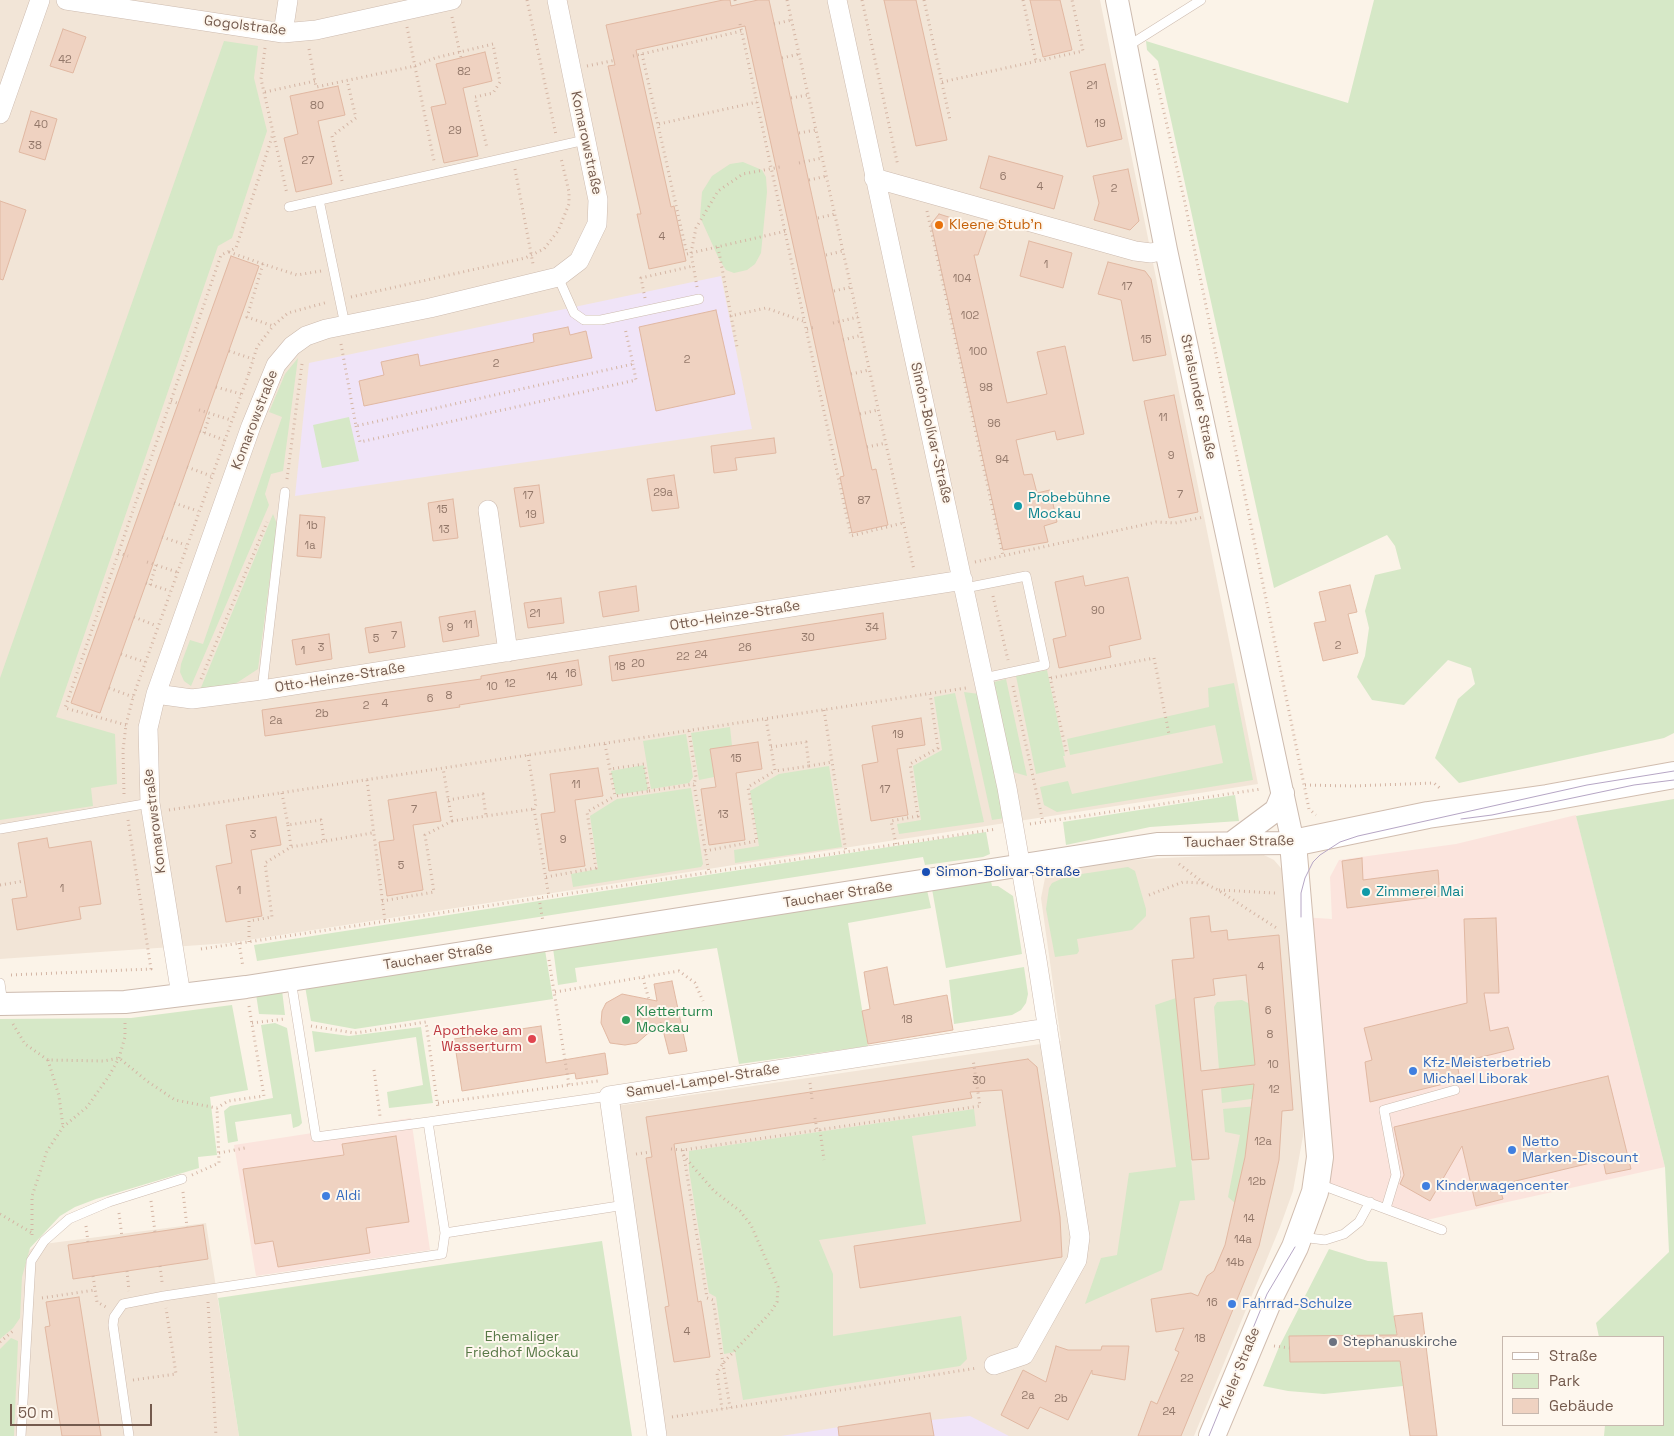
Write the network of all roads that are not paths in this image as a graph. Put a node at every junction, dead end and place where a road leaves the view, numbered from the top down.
1 (40, 0) edge
2 (66, 0) edge
3 (288, 0) edge
4 (450, 0) edge
5 (556, 0) edge
6 (837, 0) edge
7 (1117, 0) edge
8 (1201, 0) edge
9 (275, 31) junction
10 (1125, 47) junction
11 (0, 114) edge
12 (585, 140) junction
13 (874, 178) junction
14 (319, 200) junction
15 (289, 207) road end
16 (1166, 250) junction
17 (558, 277) junction
18 (699, 299) road end
19 (342, 326) junction
20 (285, 492) road end
21 (488, 510) dead end
22 (963, 578) junction
23 (508, 652) junction
24 (984, 682) junction
25 (262, 690) junction
26 (156, 694) junction
27 (1674, 775) edge
28 (1272, 791) junction
29 (151, 808) junction
30 (0, 828) edge
31 (1233, 842) junction
32 (1293, 842) junction
33 (1022, 866) junction
34 (291, 980) junction
35 (181, 995) junction
36 (3, 999) edge
37 (1048, 1028) junction
38 (1455, 1090) dead end
39 (609, 1096) junction
40 (428, 1122) junction
41 (182, 1180) road end
42 (1316, 1183) junction
43 (1370, 1202) junction
44 (625, 1205) junction
45 (1386, 1208) junction
46 (1442, 1230) dead end
47 (445, 1233) junction
48 (1297, 1242) junction
49 (994, 1365) road end
50 (656, 1428) edge
51 (21, 1436) edge
52 (129, 1436) edge
53 (1212, 1436) edge

1 - 11 street
2 - 9 street, Gogolstraße
3 - 9 street
4 - 9 street, Gogolstraße
5 - 12 street, Komarowstraße
6 - 13 street, Simón-Bolívar-Straße
7 - 10 street, Stralsunder Straße
8 - 10 lane
10 - 16 street, Stralsunder Straße
12 - 14 lane
12 - 17 street, Komarowstraße
13 - 16 street
13 - 22 street, Simón-Bolívar-Straße
14 - 15 lane
14 - 19 lane
16 - 28 street, Stralsunder Straße
17 - 18 lane
17 - 19 street, Komarowstraße
19 - 26 street, Komarowstraße
20 - 25 lane, Otto-Heinze-Straße
21 - 23 street
22 - 23 street, Otto-Heinze-Straße
22 - 24 street, Simón-Bolívar-Straße
22 - 24 lane
23 - 25 street, Otto-Heinze-Straße
24 - 33 street, Simón-Bolívar-Straße
25 - 26 street, Otto-Heinze-Straße
26 - 29 street, Komarowstraße
27 - 32 main road, Tauchaer Straße
28 - 31 street
28 - 32 street, Stralsunder Straße
29 - 30 lane
29 - 35 street, Komarowstraße
31 - 32 street, Tauchaer Straße
31 - 33 street, Tauchaer Straße
32 - 42 main road, Kieler Straße
33 - 34 street, Tauchaer Straße
33 - 37 street
34 - 35 street, Tauchaer Straße
34 - 40 lane
35 - 36 street, Tauchaer Straße
37 - 39 street, Samuel-Lampel-Straße
37 - 49 street
38 - 45 lane
39 - 40 lane
39 - 44 street, Samuel-Lampel-Straße
40 - 47 lane
41 - 51 lane
42 - 43 lane
42 - 48 main road, Kieler Straße
43 - 45 lane
43 - 48 lane
44 - 47 lane
44 - 50 street, Samuel-Lampel-Straße
45 - 46 lane
47 - 52 lane
48 - 53 main road, Kieler Straße

